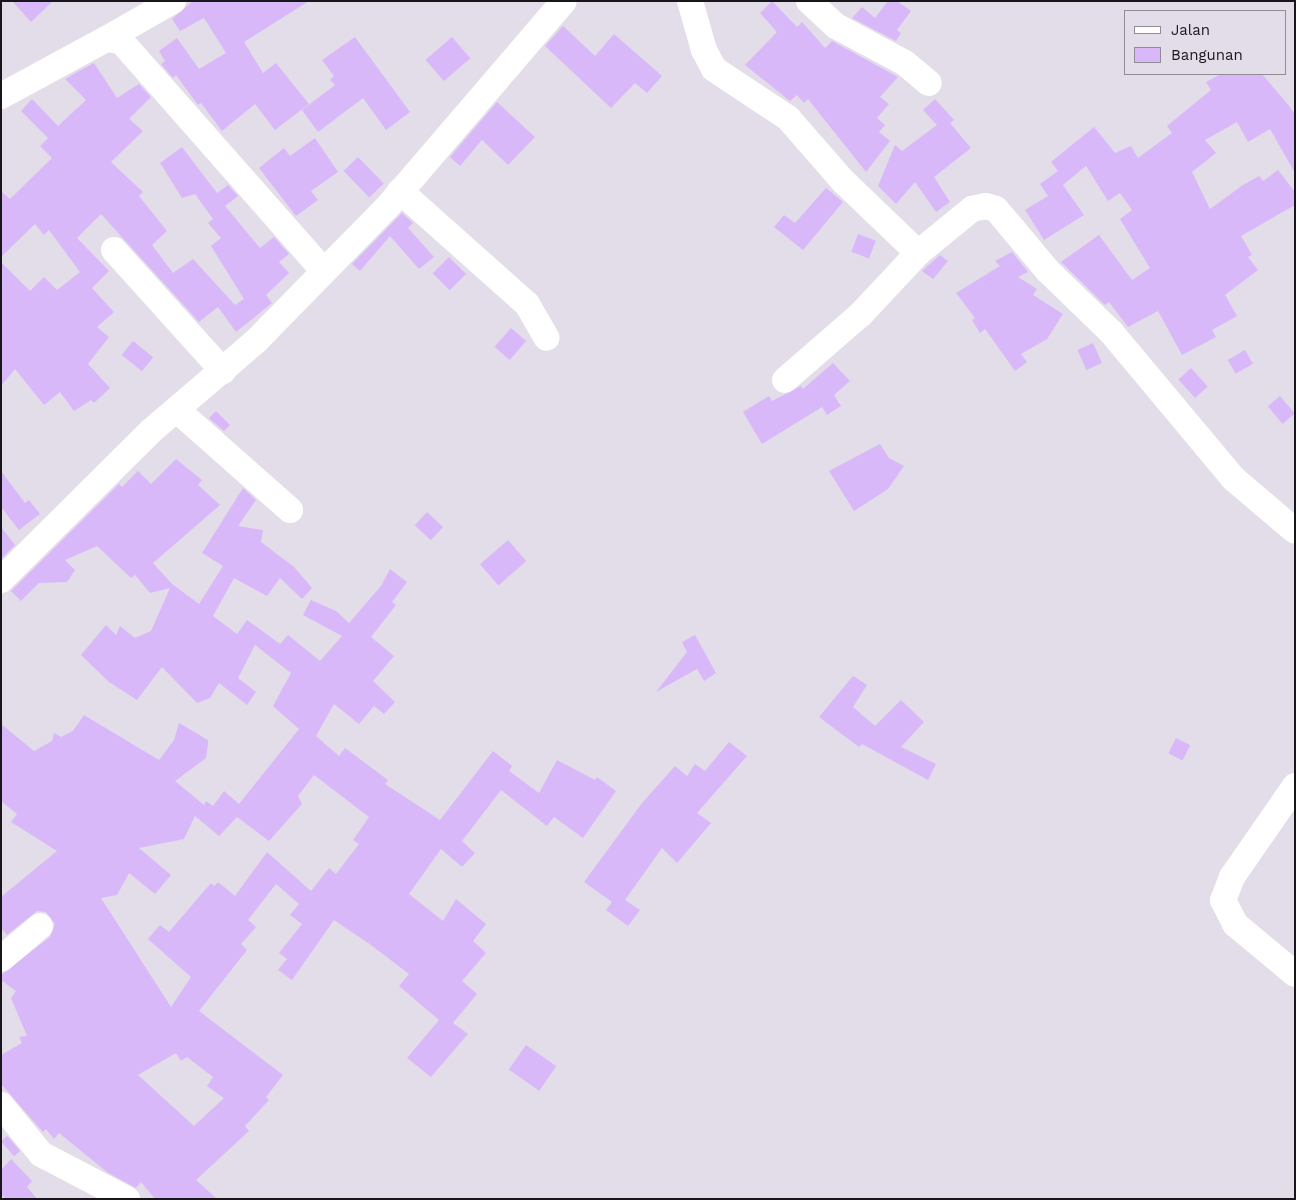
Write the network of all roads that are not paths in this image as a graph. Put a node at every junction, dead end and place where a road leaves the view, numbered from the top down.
1 (173, 1) edge
2 (564, 1) edge
3 (690, 1) edge
4 (809, 1) edge
5 (106, 39) junction
6 (929, 83) dead end
7 (1, 96) edge
8 (400, 191) junction
9 (114, 250) dead end
10 (918, 253) junction
11 (324, 271) junction
12 (547, 338) dead end
13 (223, 371) junction
14 (785, 380) dead end
15 (177, 410) junction
16 (290, 510) dead end
17 (1295, 531) edge
18 (1, 580) edge
19 (1295, 786) edge
20 (40, 926) dead end
21 (1, 959) edge
22 (1295, 974) edge
23 (1, 1106) edge
24 (127, 1199) edge

1 - 5 street
2 - 8 street
3 - 10 street
4 - 6 street
5 - 7 street
5 - 11 street
8 - 11 street
8 - 12 street
9 - 13 street
10 - 14 street
10 - 17 street
11 - 13 street
13 - 15 street
15 - 16 street
15 - 18 street
19 - 22 street
20 - 21 street
23 - 24 street

